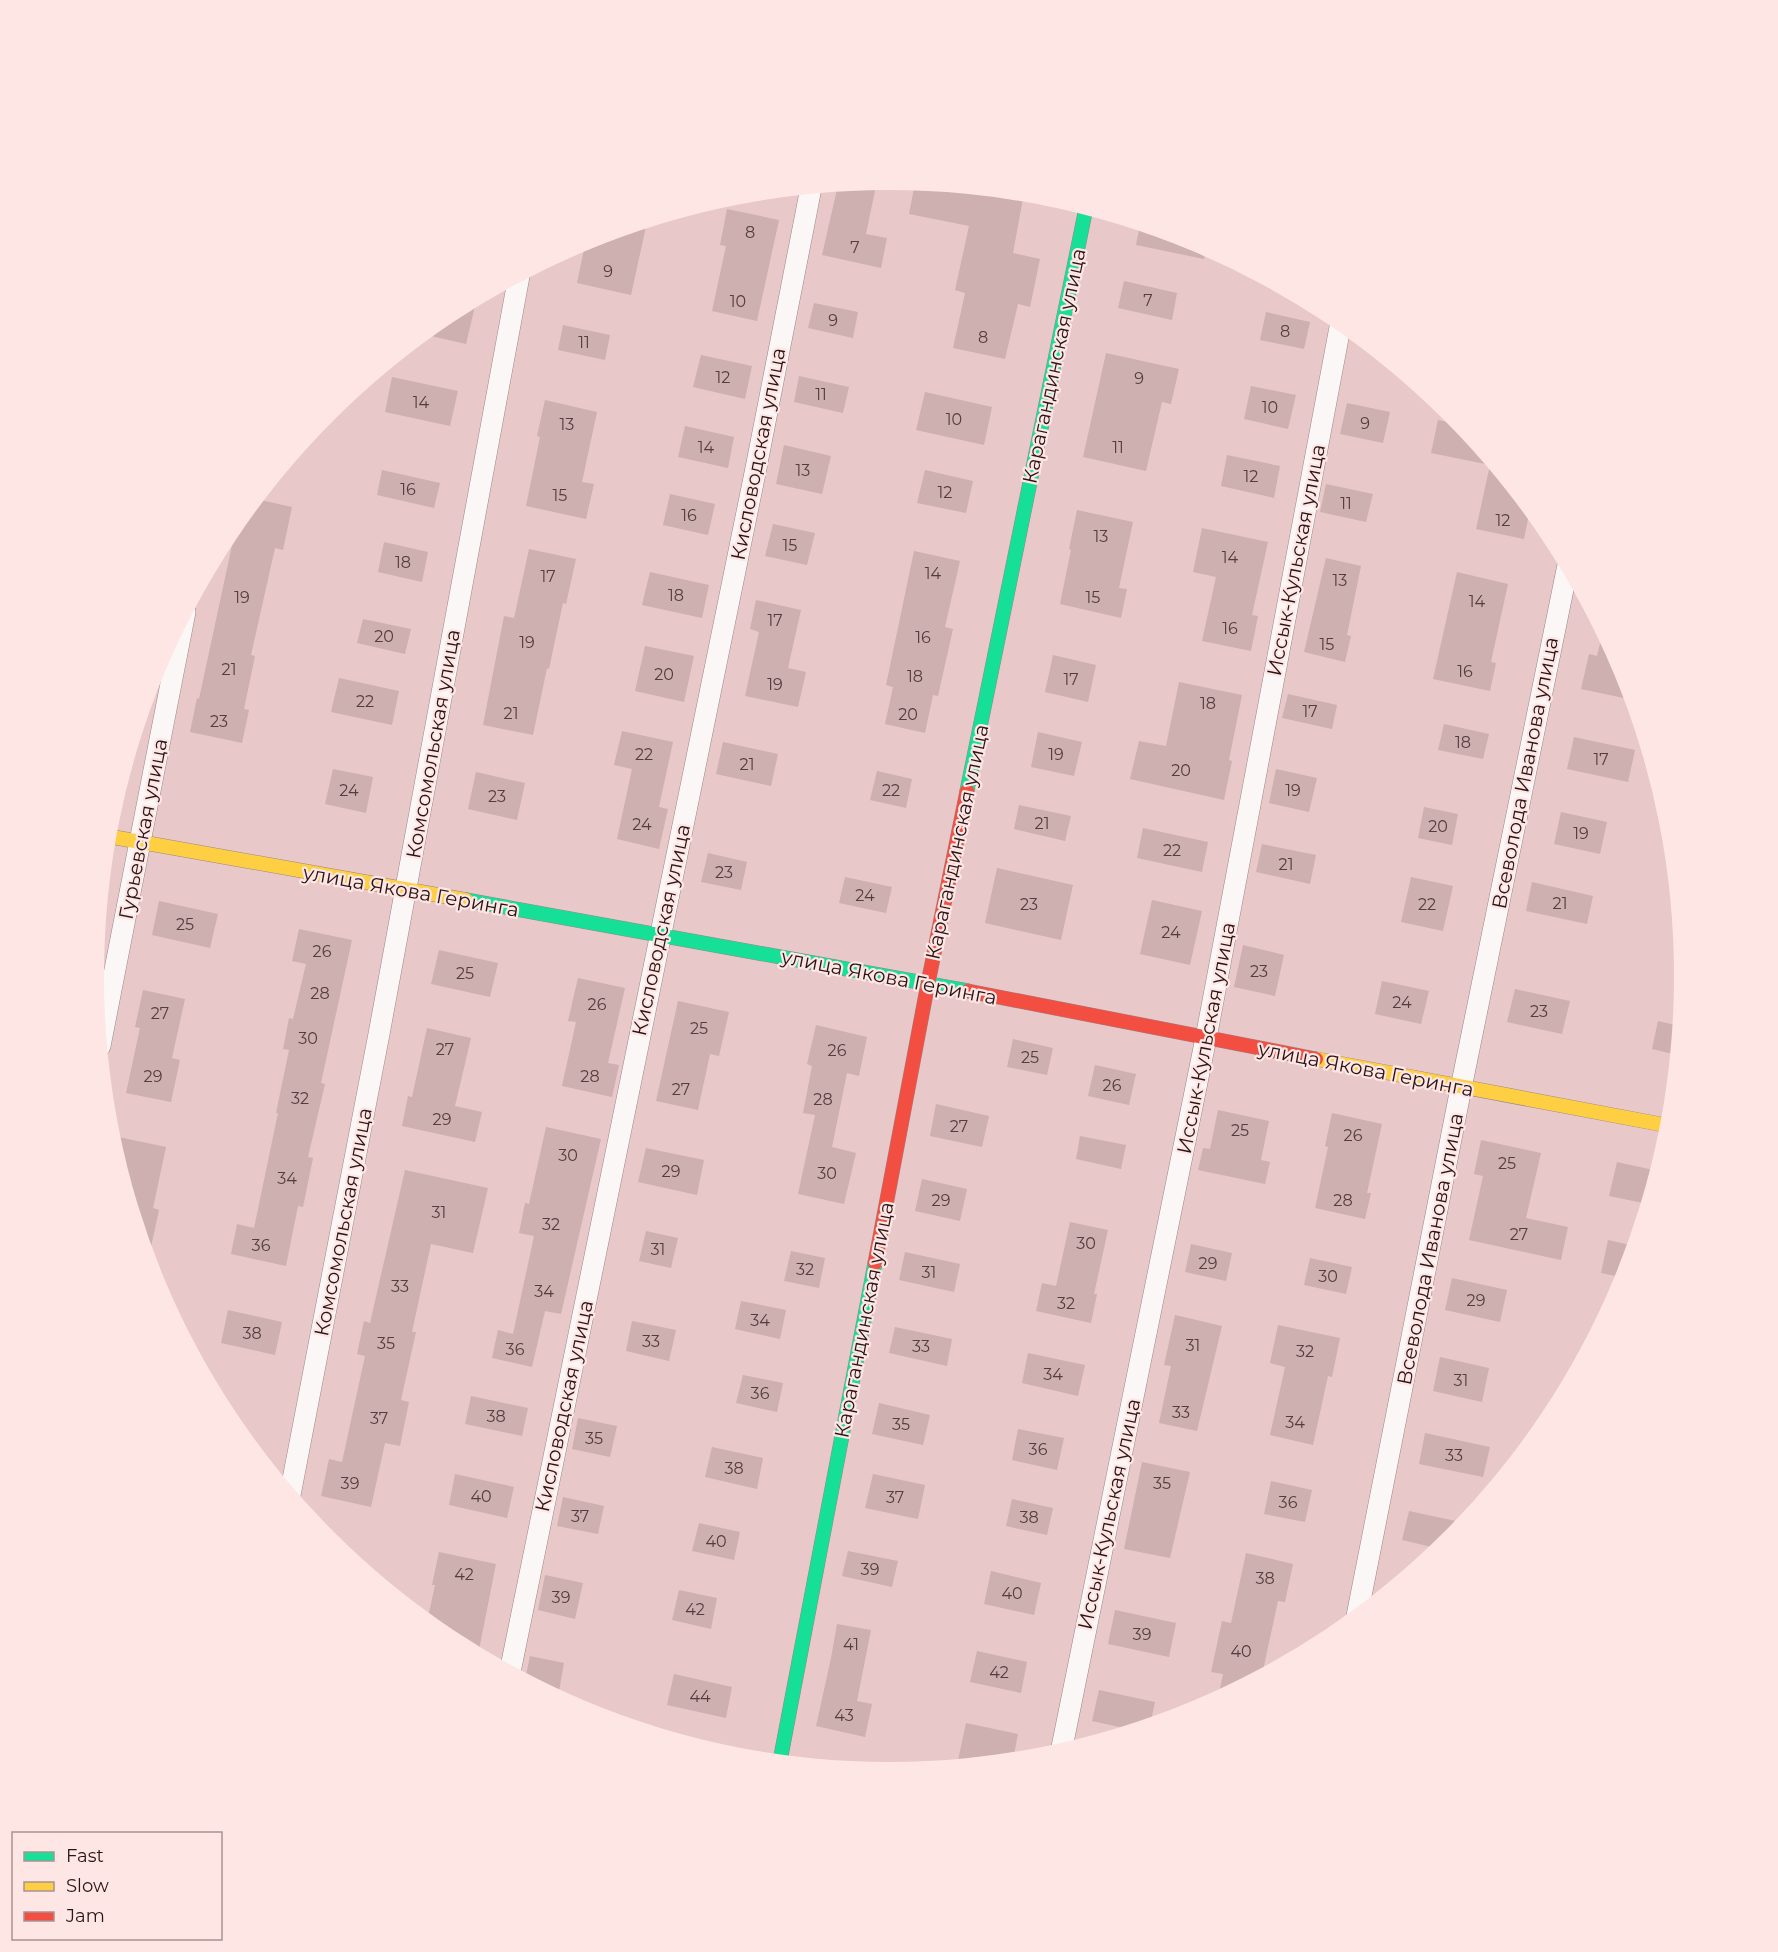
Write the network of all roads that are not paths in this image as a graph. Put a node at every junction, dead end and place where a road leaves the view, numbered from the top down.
1 (810, 195) edge
2 (1085, 215) edge
3 (517, 285) edge
4 (1339, 333) edge
5 (1565, 577) edge
6 (180, 640) edge
7 (116, 838) edge
8 (141, 843) junction
9 (406, 890) junction
10 (660, 935) junction
11 (928, 983) junction
12 (105, 1022) edge
13 (1206, 1038) junction
14 (1461, 1088) junction
15 (1660, 1124) edge
16 (292, 1486) edge
17 (1360, 1604) edge
18 (512, 1664) edge
19 (1063, 1741) edge
20 (781, 1754) edge

1 - 10 street, Кисловодская улица
2 - 11 street, Карагандинская улица
3 - 9 street, Комсомольская улица
4 - 13 street, Иссык-Кульская улица
5 - 14 street, Всеволода Иванова улица
6 - 8 street, Гурьевская улица
7 - 8 street, улица Якова Геринга
8 - 9 street, улица Якова Геринга
8 - 12 street, Гурьевская улица
9 - 10 street, улица Якова Геринга
9 - 16 street, Комсомольская улица
10 - 11 street, улица Якова Геринга
10 - 18 street, Кисловодская улица
11 - 13 street, улица Якова Геринга
11 - 20 street, Карагандинская улица
13 - 14 street, улица Якова Геринга
13 - 19 street, Иссык-Кульская улица
14 - 15 street, улица Якова Геринга
14 - 17 street, Всеволода Иванова улица

